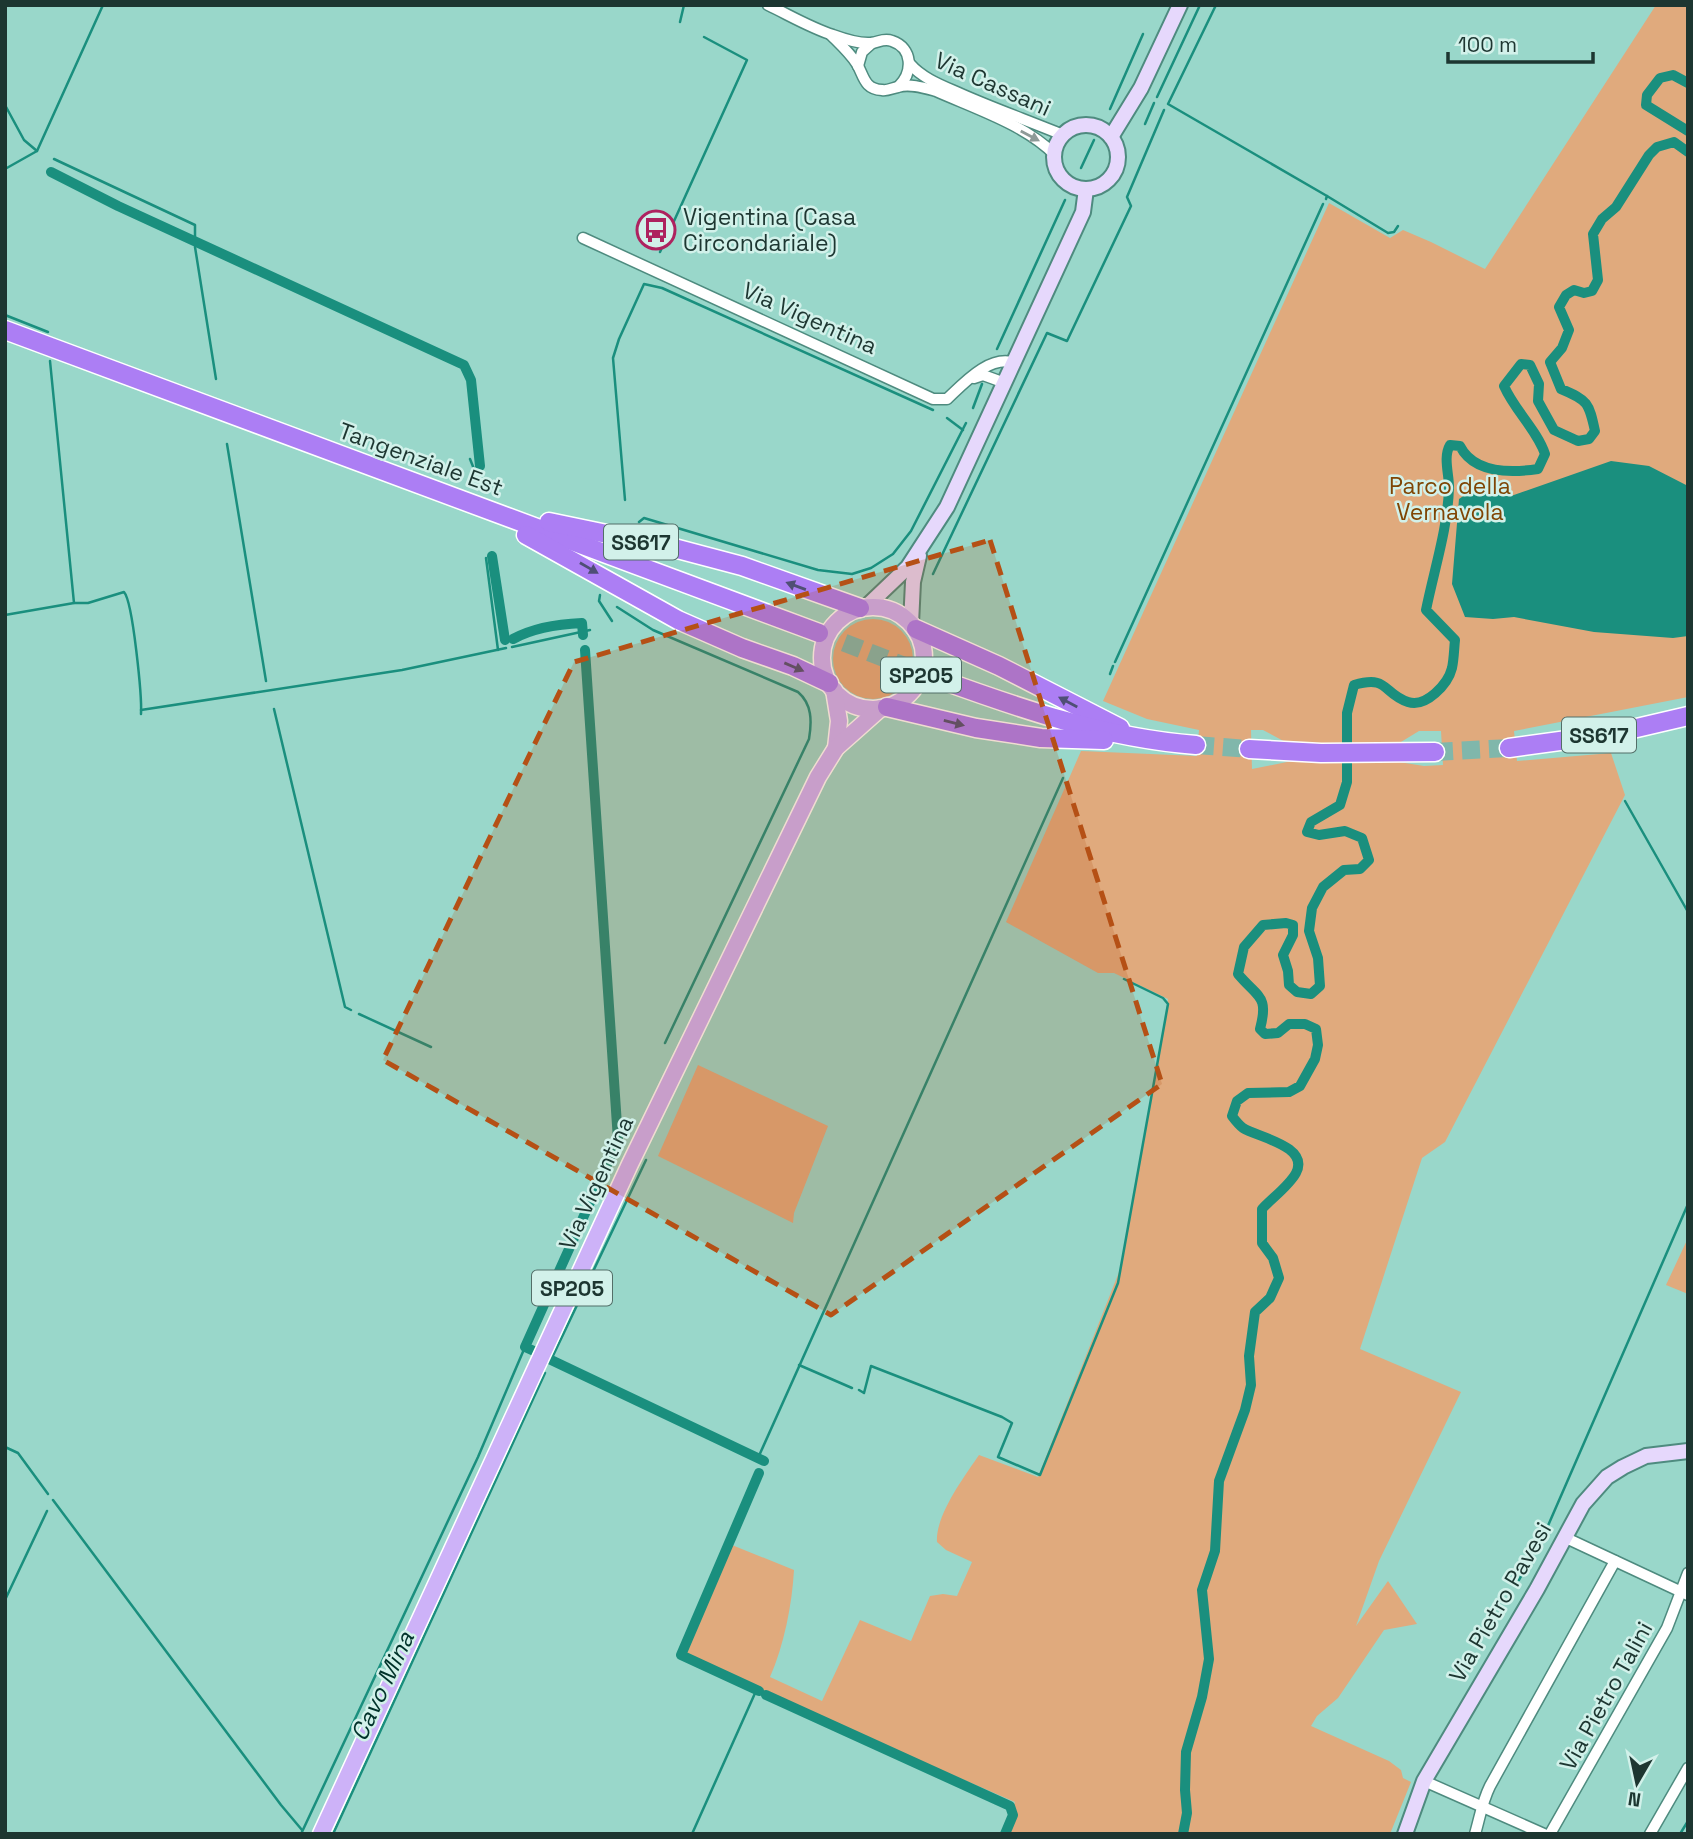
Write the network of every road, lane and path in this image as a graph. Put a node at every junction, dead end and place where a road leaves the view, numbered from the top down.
1 (768, 5) edge
2 (1180, 5) edge
3 (831, 35) junction
4 (872, 43) junction
5 (910, 64) junction
6 (859, 66) junction
7 (899, 86) junction
8 (1141, 88) junction
9 (1096, 127) junction
10 (1063, 135) junction
11 (1111, 137) junction
12 (1055, 155) junction
13 (1086, 189) junction
14 (583, 238) dead end
15 (5, 330) edge
16 (1015, 363) junction
17 (970, 379) junction
18 (1005, 383) junction
19 (418, 484) junction
20 (921, 550) junction
21 (863, 608) junction
22 (914, 626) junction
23 (819, 634) tunnel mouth
24 (936, 678) tunnel mouth
25 (831, 687) junction
26 (884, 708) junction
27 (1688, 716) edge
28 (1151, 742) junction
29 (1196, 746) tunnel mouth
30 (836, 748) junction
31 (1509, 748) tunnel mouth
32 (1249, 749) tunnel mouth
33 (1435, 751) tunnel mouth
34 (1688, 1451) edge
35 (1564, 1538) junction
36 (1615, 1561) junction
37 (1688, 1573) edge
38 (1684, 1594) edge
39 (1688, 1768) edge
40 (1424, 1781) junction
41 (1481, 1805) junction
42 (321, 1834) edge
43 (1405, 1834) edge
44 (1475, 1834) edge
45 (1544, 1834) edge
46 (1550, 1834) edge
47 (1650, 1834) edge

1 - 3 street, Via Cassani
2 - 8 street
3 - 4 street, Via Cassani
3 - 6 street, Via Cassani
4 - 5 street, Via Cassani
4 - 6 street
5 - 7 street, Via Cassani
5 - 10 street, Via Cassani
6 - 7 street, Via Cassani
7 -> 12 street, Via Cassani
8 - 9 street
8 - 11 street
9 - 10 street
9 - 11 street
10 - 12 street
11 - 13 street
12 - 13 street
13 - 16 street, Via Vigentina
14 - 17 street, Via Vigentina
15 - 19 highway, Tangenziale Est / SS617
16 - 17 street, Via Vigentina
16 - 18 street, Via Vigentina
17 - 18 street
18 - 20 street, Via Vigentina
21 -> 19 highway, SS617
19 - 23 highway, Tangenziale Est / SS617
19 -> 25 highway, SS617
20 - 21 street, Via Vigentina
20 - 22 street, Via Vigentina
21 - 22 main road, SP205
21 - 25 main road, Via Vigentina / SP205
22 - 26 main road, Via Vigentina / SP205
28 -> 22 highway
24 - 28 highway
25 - 26 main road, SP205
25 - 30 main road, Via Vigentina / SP205
26 -> 28 highway
26 - 30 main road, Via Vigentina / SP205
27 - 31 highway, SS617
28 - 29 highway
30 - 42 main road, Via Vigentina / SP205
32 - 33 highway
34 - 35 street, Via Pietro Pavesi
35 - 36 street
35 - 40 street, Via Pietro Pavesi
36 - 38 street
36 - 41 street
37 - 38 street, Via Pietro Talini
38 - 46 street, Via Pietro Talini
39 - 47 street
40 - 41 street
40 - 43 street, Via Pietro Pavesi
41 - 44 street
41 - 45 street

